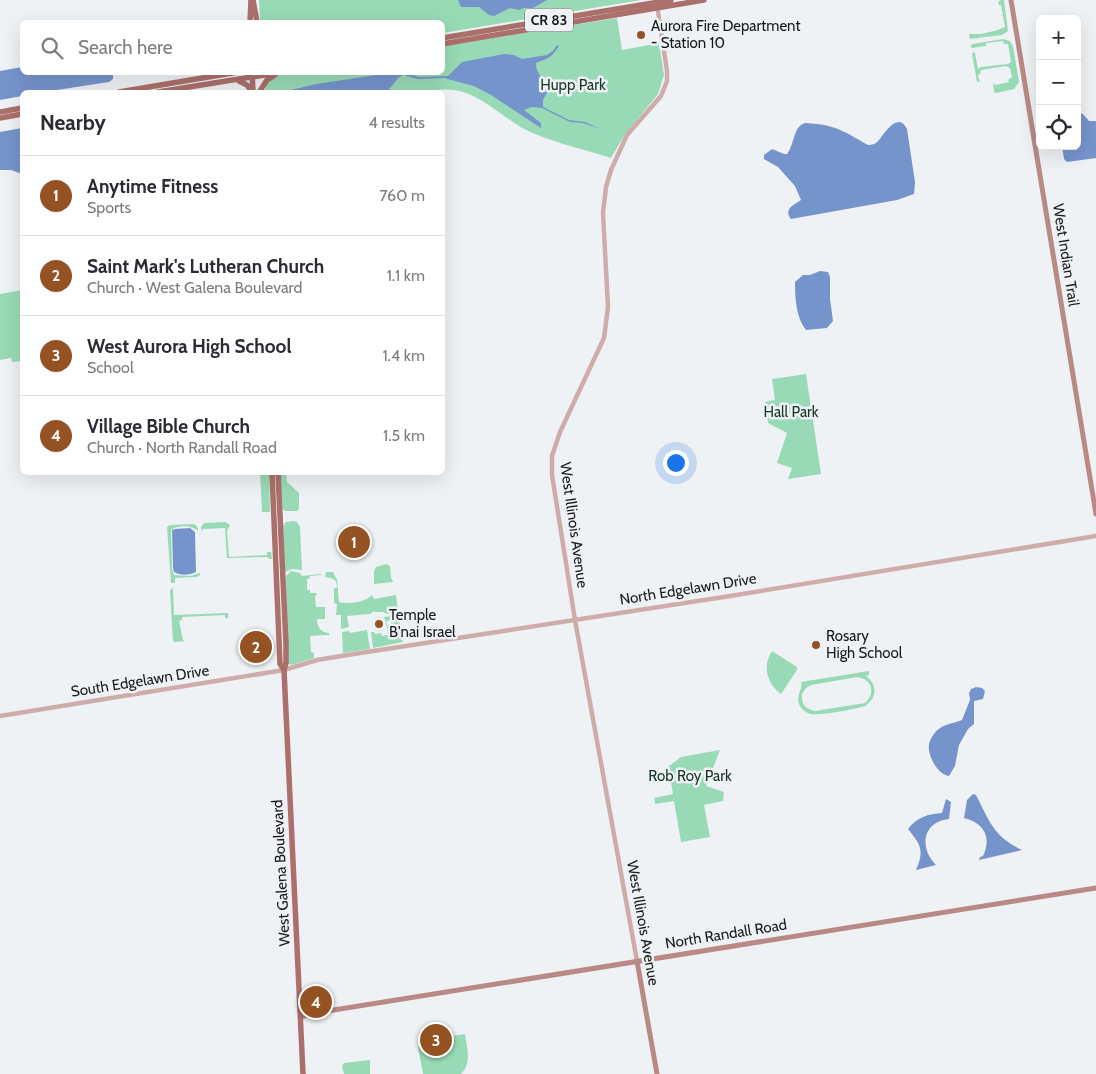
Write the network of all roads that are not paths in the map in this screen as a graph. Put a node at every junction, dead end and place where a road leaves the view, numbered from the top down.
1 (252, 0) edge
2 (671, 0) edge
3 (704, 0) edge
4 (1011, 0) edge
5 (657, 5) junction
6 (250, 20) edge
7 (257, 20) edge
8 (445, 38) edge
9 (445, 43) edge
10 (224, 75) edge
11 (252, 75) edge
12 (259, 75) edge
13 (276, 75) edge
14 (237, 80) junction
15 (131, 90) edge
16 (171, 90) edge
17 (251, 90) edge
18 (252, 90) edge
19 (260, 90) edge
20 (261, 90) edge
21 (20, 108) edge
22 (0, 112) edge
23 (20, 114) edge
24 (0, 118) edge
25 (272, 475) edge
26 (278, 475) edge
27 (1096, 514) edge
28 (1096, 536) edge
29 (278, 606) junction
30 (285, 616) junction
31 (575, 620) junction
32 (284, 670) junction
33 (0, 716) edge
34 (1096, 888) edge
35 (637, 961) junction
36 (300, 1017) junction
37 (303, 1074) edge
38 (657, 1074) edge

1 - 6 main road
1 - 7 main road
2 - 5 main road, CR 83
3 - 5 main road, CR 83
4 - 27 main road, West Indian Trail
5 - 8 main road, CR 83
5 - 9 main road, CR 83
5 - 31 street, West Illinois Avenue
10 - 15 main road
11 - 14 main road
11 - 18 main road
12 - 19 main road
13 - 20 main road
14 - 16 main road
14 - 17 main road
21 - 22 main road
23 - 24 main road
25 - 29 main road, West Galena Boulevard
26 - 30 main road, West Galena Boulevard
28 - 31 street, North Edgelawn Drive
29 - 30 main road
29 - 32 main road, West Galena Boulevard
30 - 32 main road, West Galena Boulevard
31 - 32 street, North Edgelawn Drive
31 - 35 street, West Illinois Avenue
32 - 33 street, South Edgelawn Drive
32 - 36 main road, West Galena Boulevard
34 - 35 main road, North Randall Road
35 - 36 main road, North Randall Road
35 - 38 main road, West Illinois Avenue
36 - 37 main road, West Galena Boulevard

